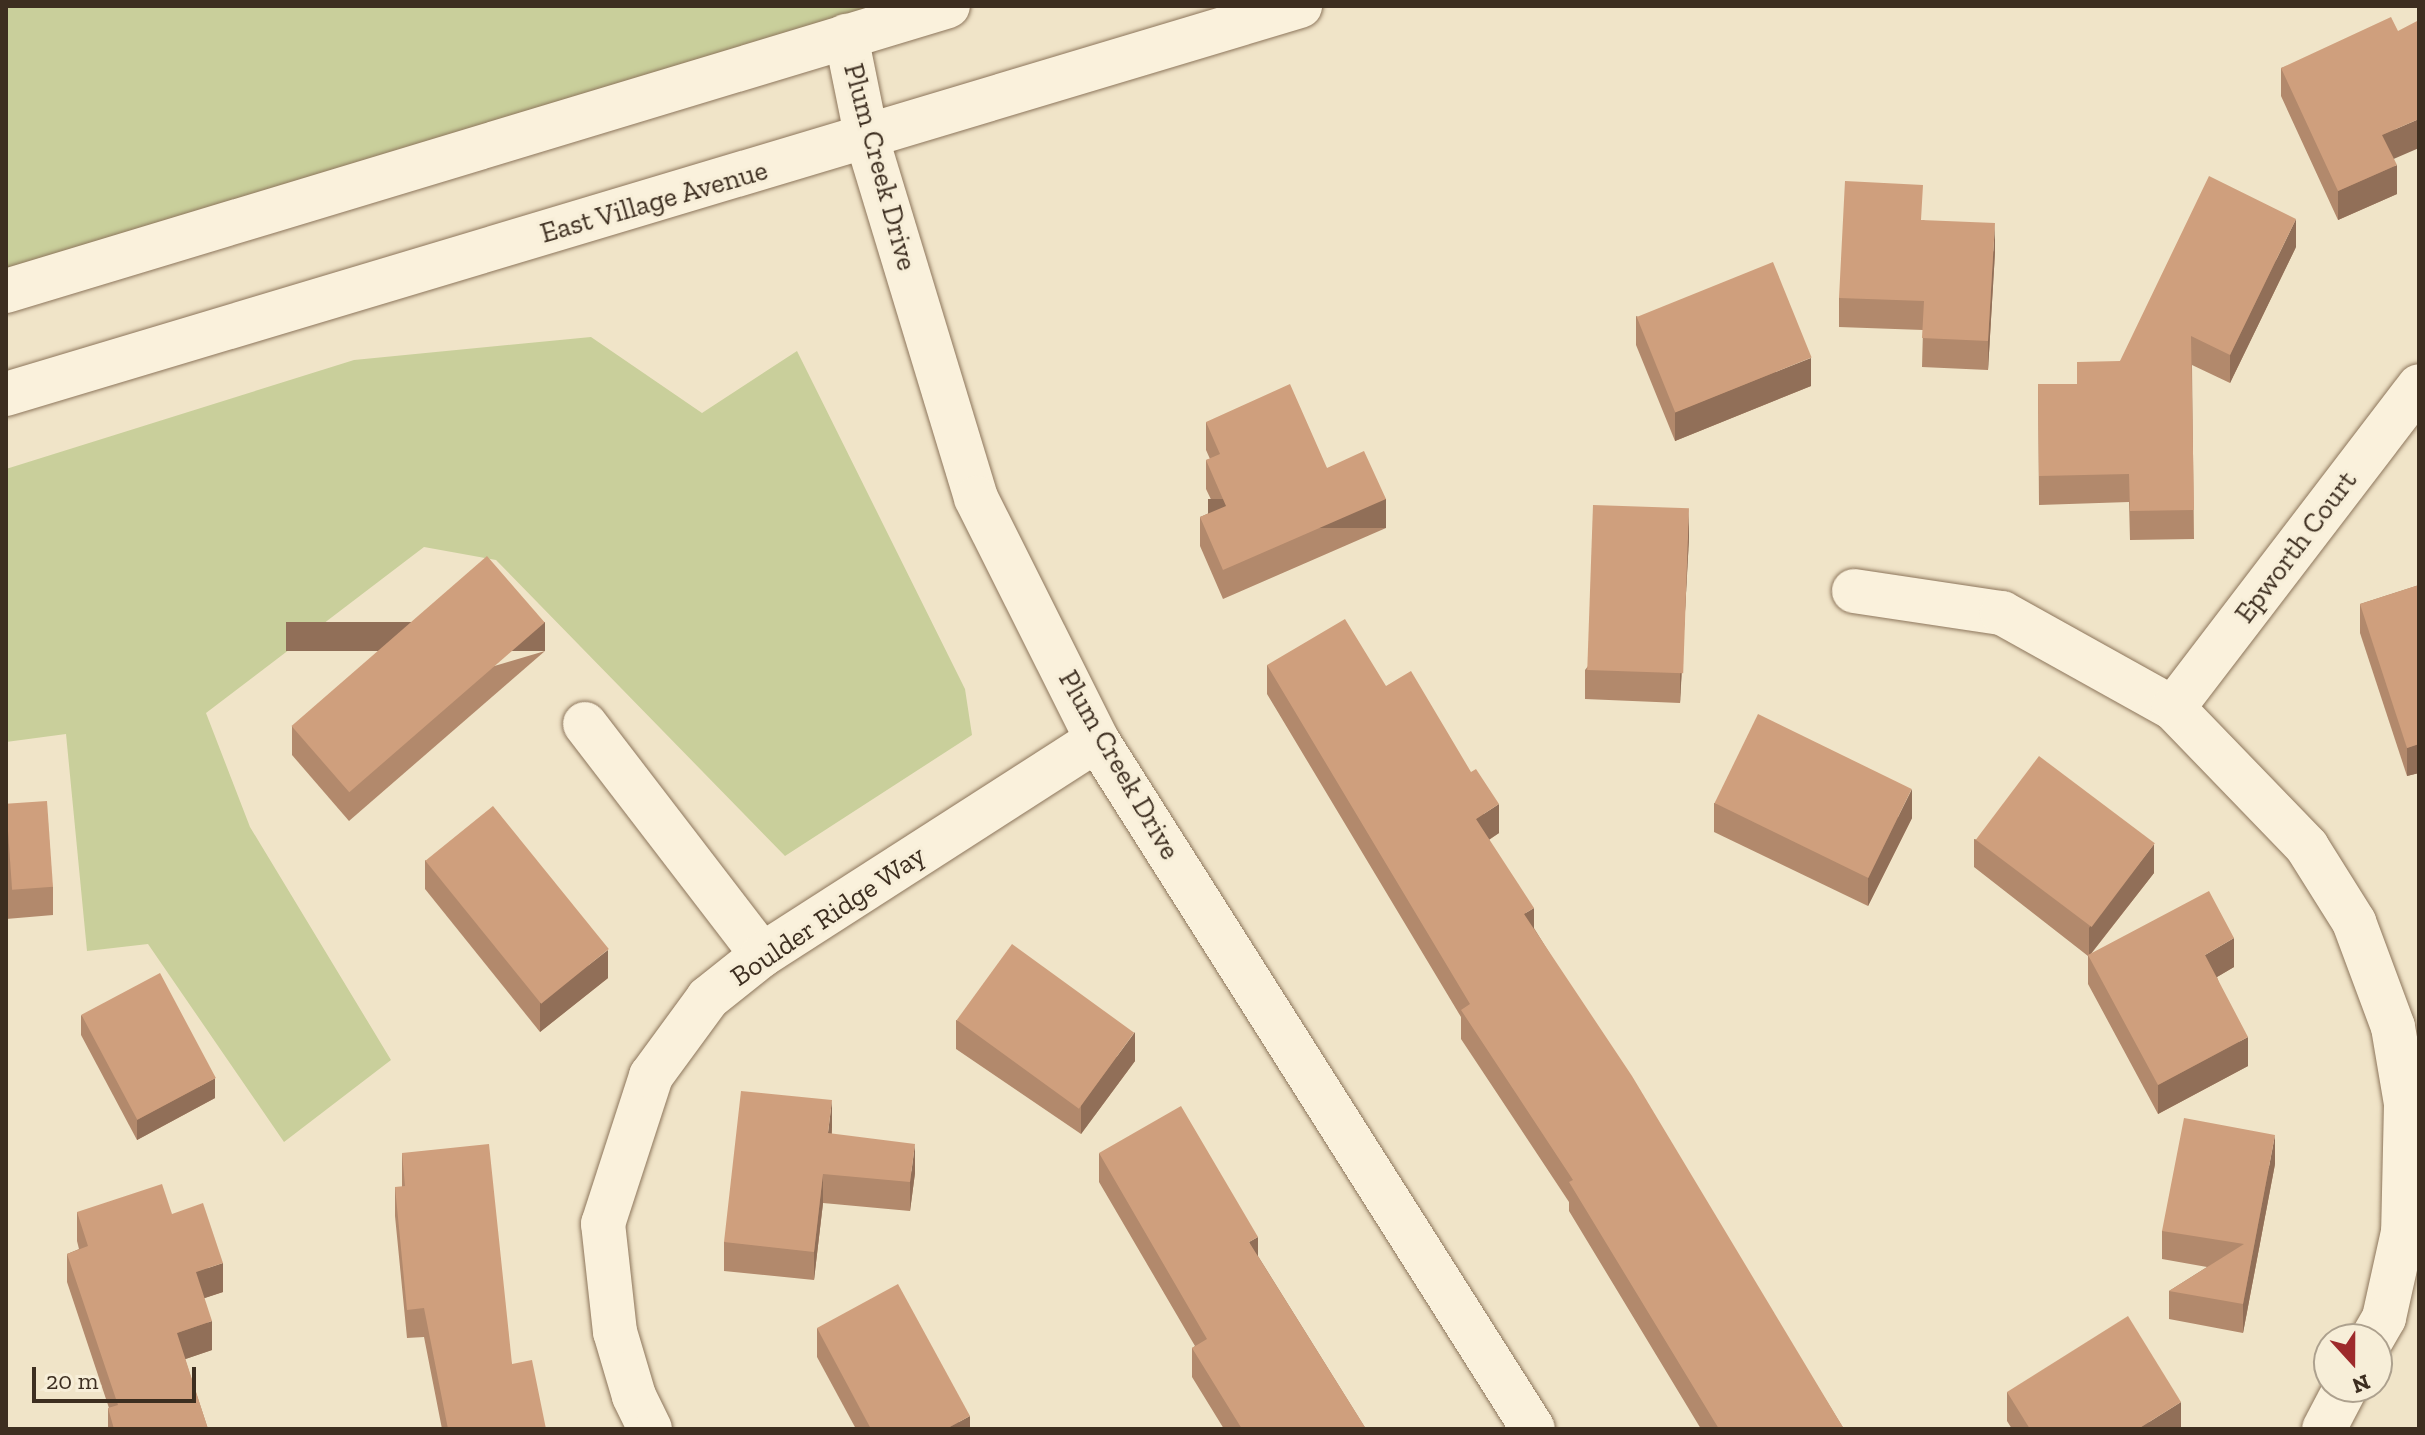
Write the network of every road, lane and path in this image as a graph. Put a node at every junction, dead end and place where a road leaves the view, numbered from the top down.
1 (948, 6) edge
2 (1300, 6) edge
3 (846, 36) junction
4 (867, 139) junction
5 (6, 291) edge
6 (2419, 386) edge
7 (6, 394) edge
8 (1854, 591) dead end
9 (2173, 708) junction
10 (585, 724) dead end
11 (1097, 740) junction
12 (762, 955) junction
13 (2381, 1323) edge
14 (2338, 1403) edge
15 (650, 1429) edge
16 (1533, 1429) edge
17 (2324, 1429) edge

1 - 3 street
2 - 4 street, East Village Avenue
3 - 4 street, Plum Creek Drive
3 - 5 street
4 - 7 street, East Village Avenue
4 - 11 street, Plum Creek Drive
6 - 9 street, Epworth Court
8 - 9 street
9 - 13 street
10 - 12 street
11 - 12 street, Boulder Ridge Way
11 - 16 street, Plum Creek Drive
12 - 15 street, Boulder Ridge Way
14 - 17 street

